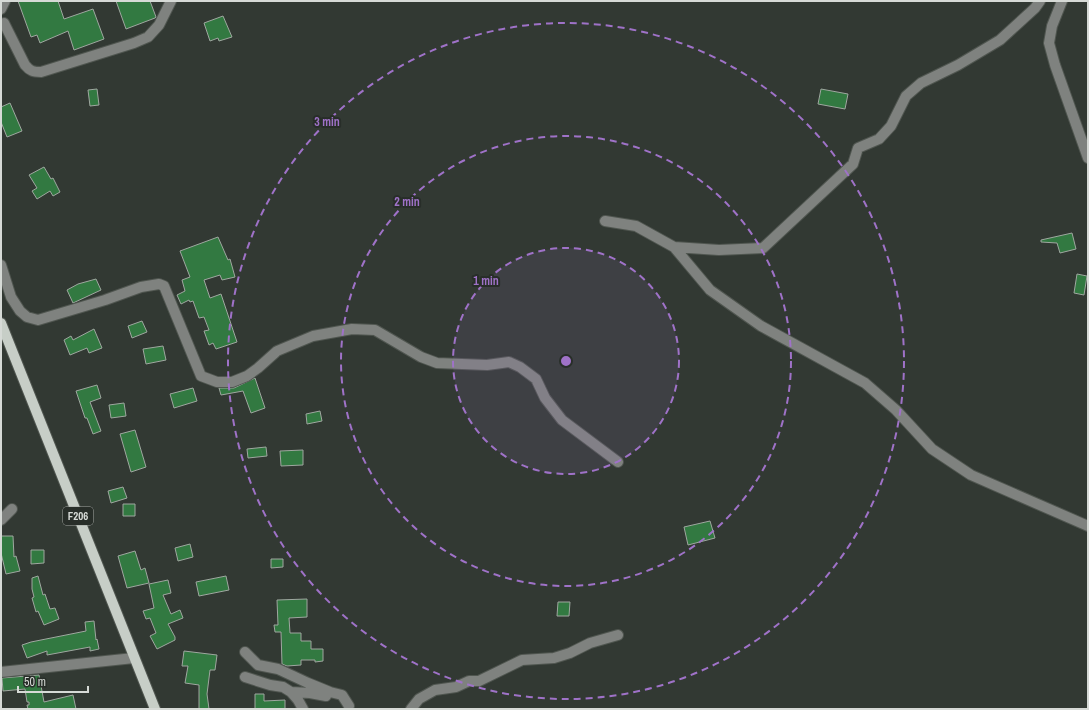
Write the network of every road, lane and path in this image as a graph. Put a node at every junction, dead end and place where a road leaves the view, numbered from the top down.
1 (5, 1) edge
2 (171, 1) edge
3 (1040, 1) edge
4 (1062, 1) edge
5 (1, 8) edge
6 (2, 22) edge
7 (1088, 158) edge
8 (605, 221) dead end
9 (674, 246) junction
10 (1, 265) edge
11 (1, 323) edge
12 (618, 462) dead end
13 (12, 509) dead end
14 (1, 520) edge
15 (1088, 526) edge
16 (618, 635) dead end
17 (245, 652) dead end
18 (134, 658) junction
19 (1, 672) edge
20 (245, 677) dead end
21 (291, 692) junction
22 (352, 707) edge
23 (155, 709) edge
24 (303, 709) edge
25 (411, 709) edge

1 - 5 street
2 - 6 street
3 - 9 street
4 - 7 street
8 - 9 street
9 - 15 street
10 - 12 street
11 - 18 main road, F206
13 - 14 street
16 - 25 street
17 - 22 street
18 - 19 street
18 - 23 main road, F206
20 - 21 street
21 - 22 street
21 - 24 street

